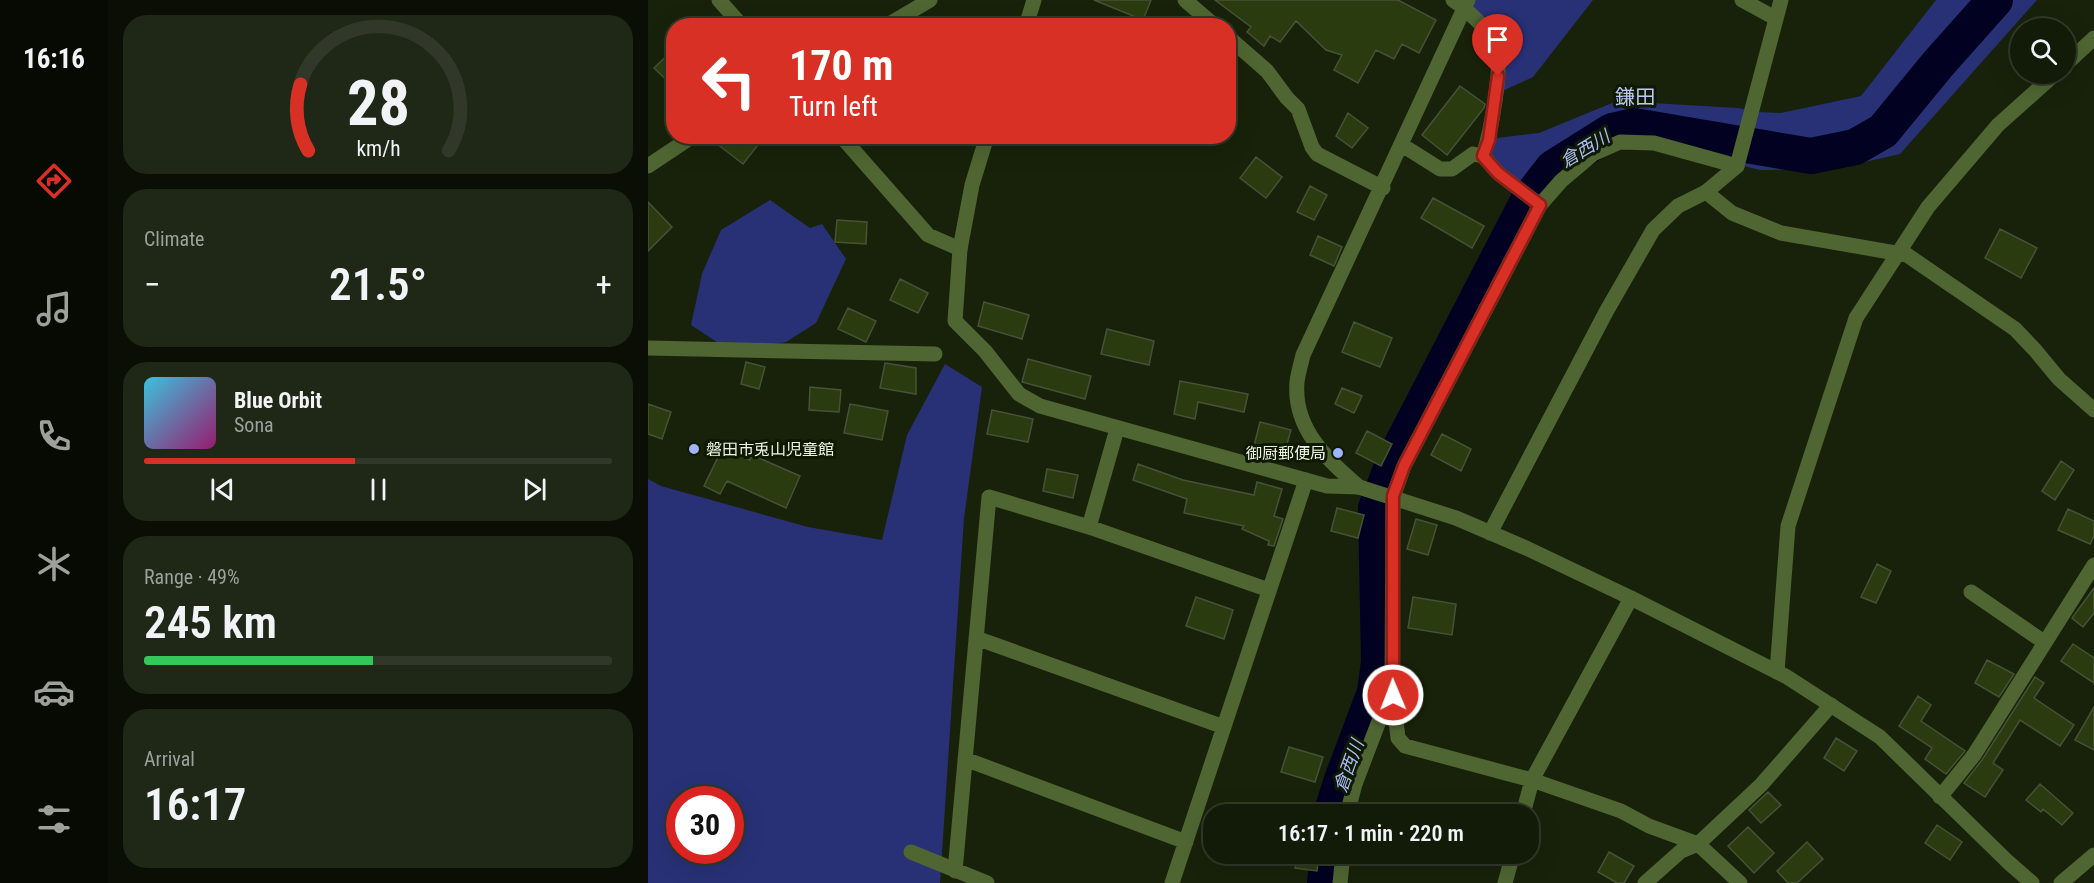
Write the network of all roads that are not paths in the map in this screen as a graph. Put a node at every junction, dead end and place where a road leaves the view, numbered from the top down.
1 (719, 0) edge
2 (930, 0) edge
3 (1034, 0) edge
4 (1185, 0) edge
5 (1742, 0) edge
6 (1781, 0) edge
7 (1462, 2) edge
8 (735, 18) edge
9 (900, 18) edge
10 (1028, 18) edge
11 (1206, 18) edge
12 (1774, 18) junction
13 (2094, 38) edge
14 (1236, 44) edge
15 (2076, 55) edge
16 (2044, 84) edge
17 (681, 144) edge
18 (848, 144) edge
19 (985, 144) edge
20 (1402, 145) junction
21 (1483, 156) junction
22 (1738, 160) junction
23 (648, 166) edge
24 (1383, 188) junction
25 (1706, 192) junction
26 (1540, 205) junction
27 (960, 249) junction
28 (1897, 253) junction
29 (648, 348) edge
30 (935, 354) dead end
31 (2094, 410) edge
32 (1117, 429) junction
33 (1306, 480) junction
34 (1359, 487) junction
35 (1393, 496) junction
36 (1089, 527) junction
37 (1490, 533) junction
38 (2094, 566) edge
39 (1269, 590) junction
40 (1971, 592) dead end
41 (1631, 598) junction
42 (976, 638) junction
43 (2044, 642) junction
44 (1777, 672) junction
45 (1392, 687) junction
46 (1831, 705) junction
47 (1224, 727) junction
48 (965, 759) junction
49 (1532, 780) junction
50 (1940, 797) junction
51 (1350, 804) edge
52 (1526, 804) edge
53 (1186, 842) junction
54 (1698, 844) junction
55 (911, 852) dead end
56 (2094, 855) edge
57 (1342, 864) edge
58 (1510, 864) edge
59 (955, 871) junction
60 (987, 883) edge
61 (1172, 883) edge
62 (1340, 883) edge
63 (1505, 883) edge
64 (1645, 883) edge
65 (1740, 883) edge
66 (2032, 883) edge
67 (2061, 883) edge

1 - 8 street
2 - 9 street
3 - 10 street
4 - 11 street
5 - 12 street
6 - 12 street
7 - 20 street
7 - 21 street
12 - 22 street
13 - 15 street
14 - 24 street
16 - 28 street
17 - 23 street
18 - 27 street
19 - 27 street
20 - 21 street
20 - 24 street
21 - 26 street
22 - 25 street
22 - 26 street
24 - 34 street
25 - 28 street
25 - 37 street
26 - 35 street
27 - 32 street
28 - 31 street
28 - 44 street
29 - 30 street
32 - 33 street
32 - 36 street
33 - 34 street
33 - 39 street
34 - 35 street
35 - 37 street
35 - 45 street
36 - 39 street
36 - 42 street
37 - 41 street
38 - 43 street
39 - 47 street
40 - 43 street
41 - 44 street
41 - 49 street
42 - 47 street
42 - 48 street
43 - 50 street
44 - 46 street
45 - 49 street
45 - 51 street
46 - 50 street
46 - 54 street
47 - 53 street
48 - 53 street
48 - 59 street
49 - 52 street
49 - 54 street
50 - 66 street
53 - 61 street
54 - 64 street
54 - 65 street
55 - 59 street
56 - 67 street
57 - 62 street
58 - 63 street
59 - 60 street

